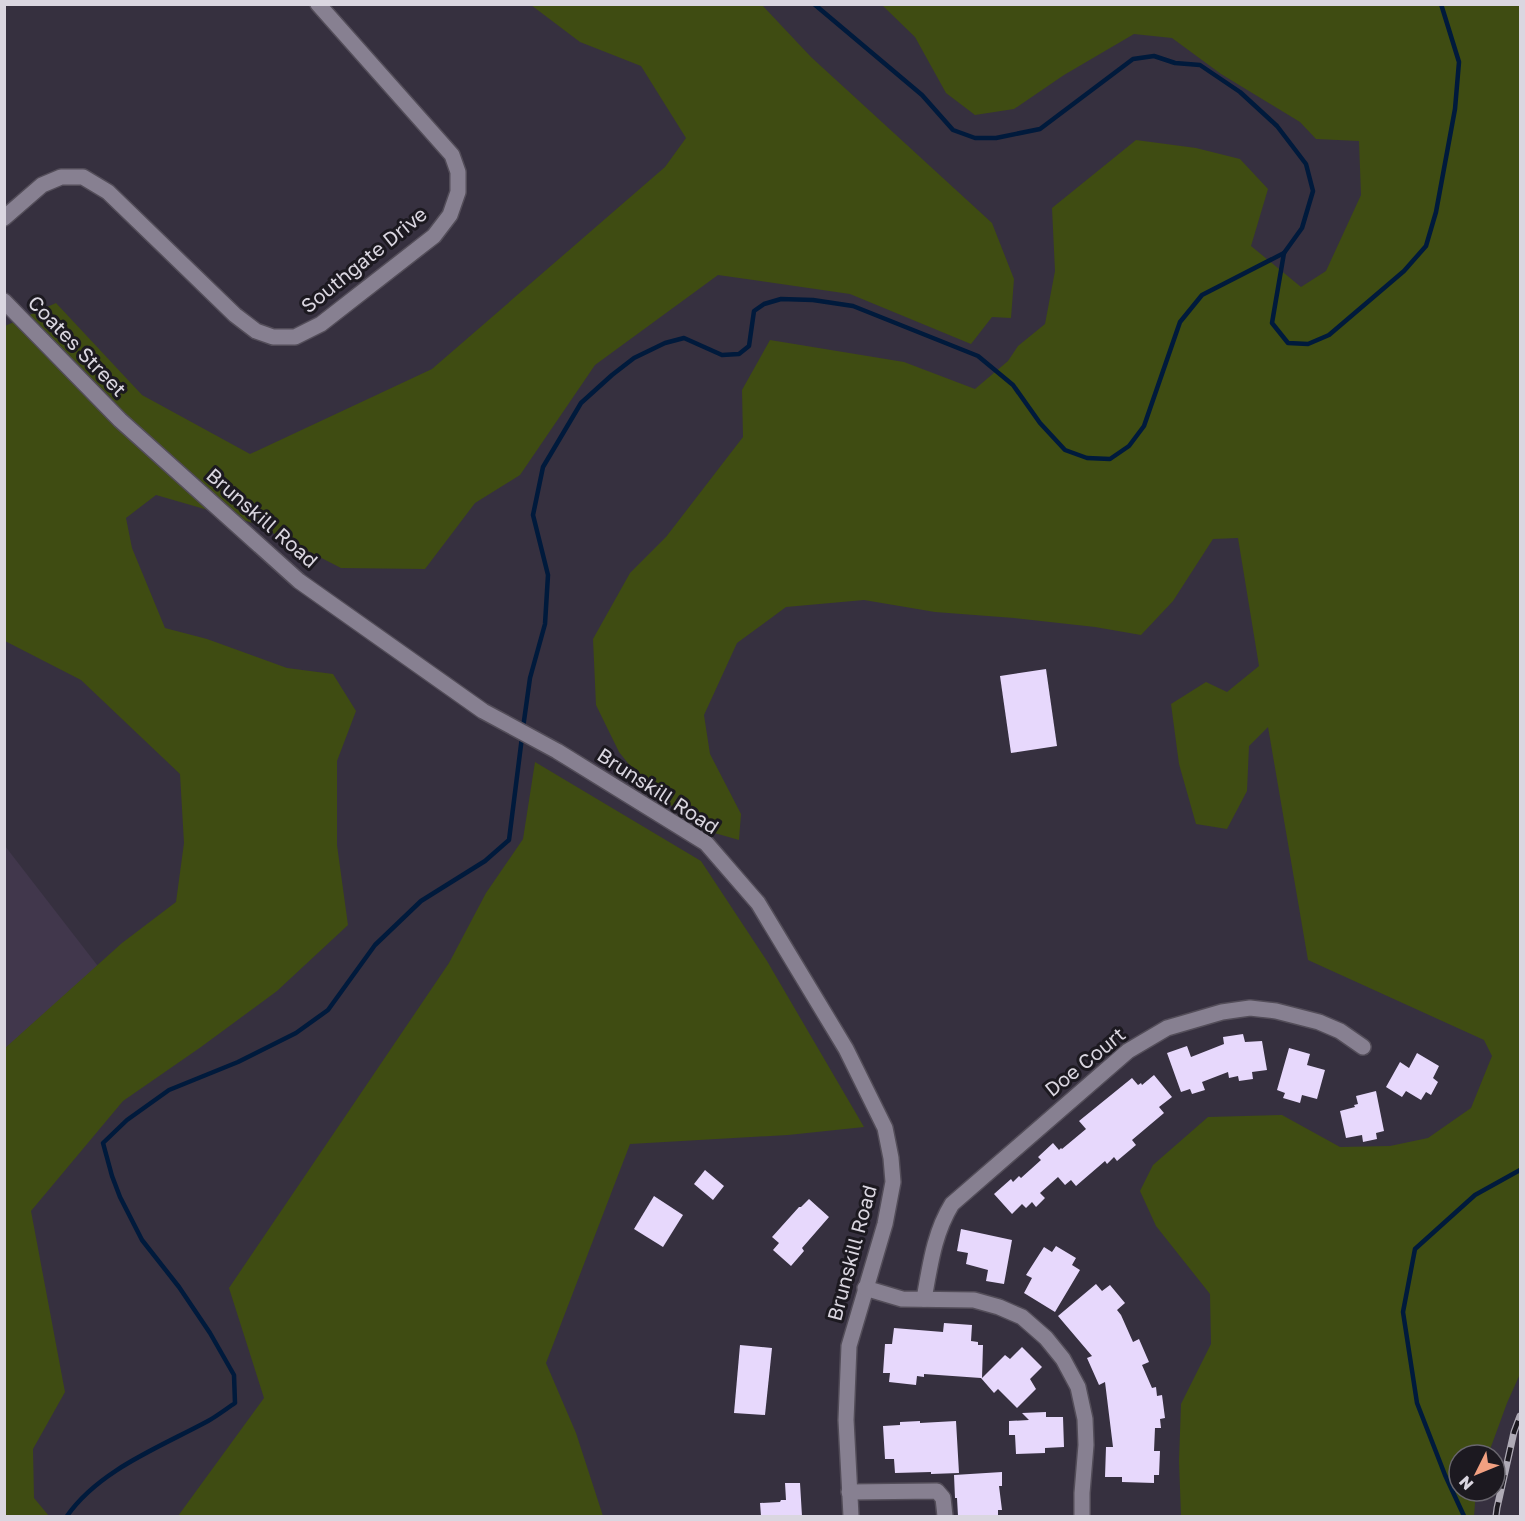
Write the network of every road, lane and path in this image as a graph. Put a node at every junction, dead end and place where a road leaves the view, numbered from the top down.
1 (318, 4) edge
2 (4, 218) edge
3 (4, 301) edge
4 (120, 420) joint
5 (1363, 1047) dead end
6 (865, 1288) junction
7 (924, 1299) junction
8 (849, 1492) junction
9 (851, 1516) edge
10 (945, 1516) edge
11 (1082, 1516) edge

1 - 2 street, Southgate Drive
3 - 4 street, Coates Street
4 - 6 street, Brunskill Road
5 - 7 street, Doe Court
6 - 7 street
6 - 8 street, Brunskill Road
7 - 11 street
8 - 9 street, Brunskill Road
8 - 10 street

